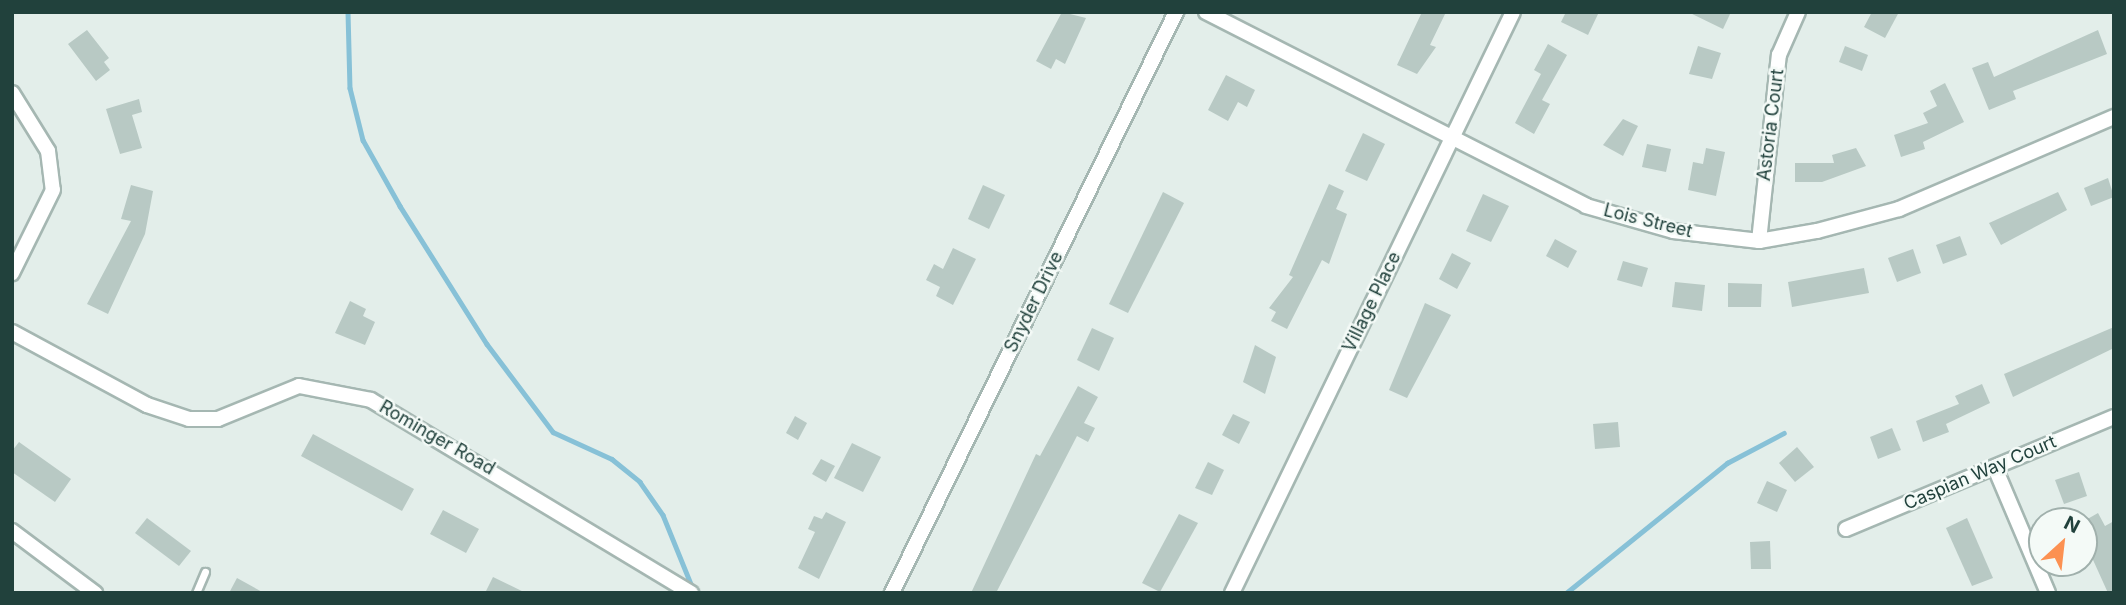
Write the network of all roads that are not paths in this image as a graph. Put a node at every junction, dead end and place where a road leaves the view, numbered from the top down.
1 (1176, 12) edge
2 (1206, 12) edge
3 (1513, 12) edge
4 (1798, 12) edge
5 (12, 93) edge
6 (2114, 117) edge
7 (1450, 138) junction
8 (1759, 240) junction
9 (12, 273) edge
10 (12, 332) edge
11 (2114, 417) edge
12 (1995, 468) junction
13 (1846, 528) dead end
14 (12, 531) edge
15 (205, 572) dead end
16 (95, 593) edge
17 (195, 593) edge
18 (691, 593) edge
19 (891, 593) edge
20 (1232, 593) edge
21 (2048, 593) edge

1 - 19 street, Snyder Drive
2 - 7 street, Lois Street
3 - 7 street, Village Place
4 - 8 street, Astoria Court
5 - 9 street
6 - 8 street, Lois Street
7 - 8 street, Lois Street
7 - 20 street, Village Place
10 - 18 street, Rominger Road
11 - 12 street, Caspian Way Court
12 - 13 street, Caspian Way Court
12 - 21 street
14 - 16 street
15 - 17 lane

